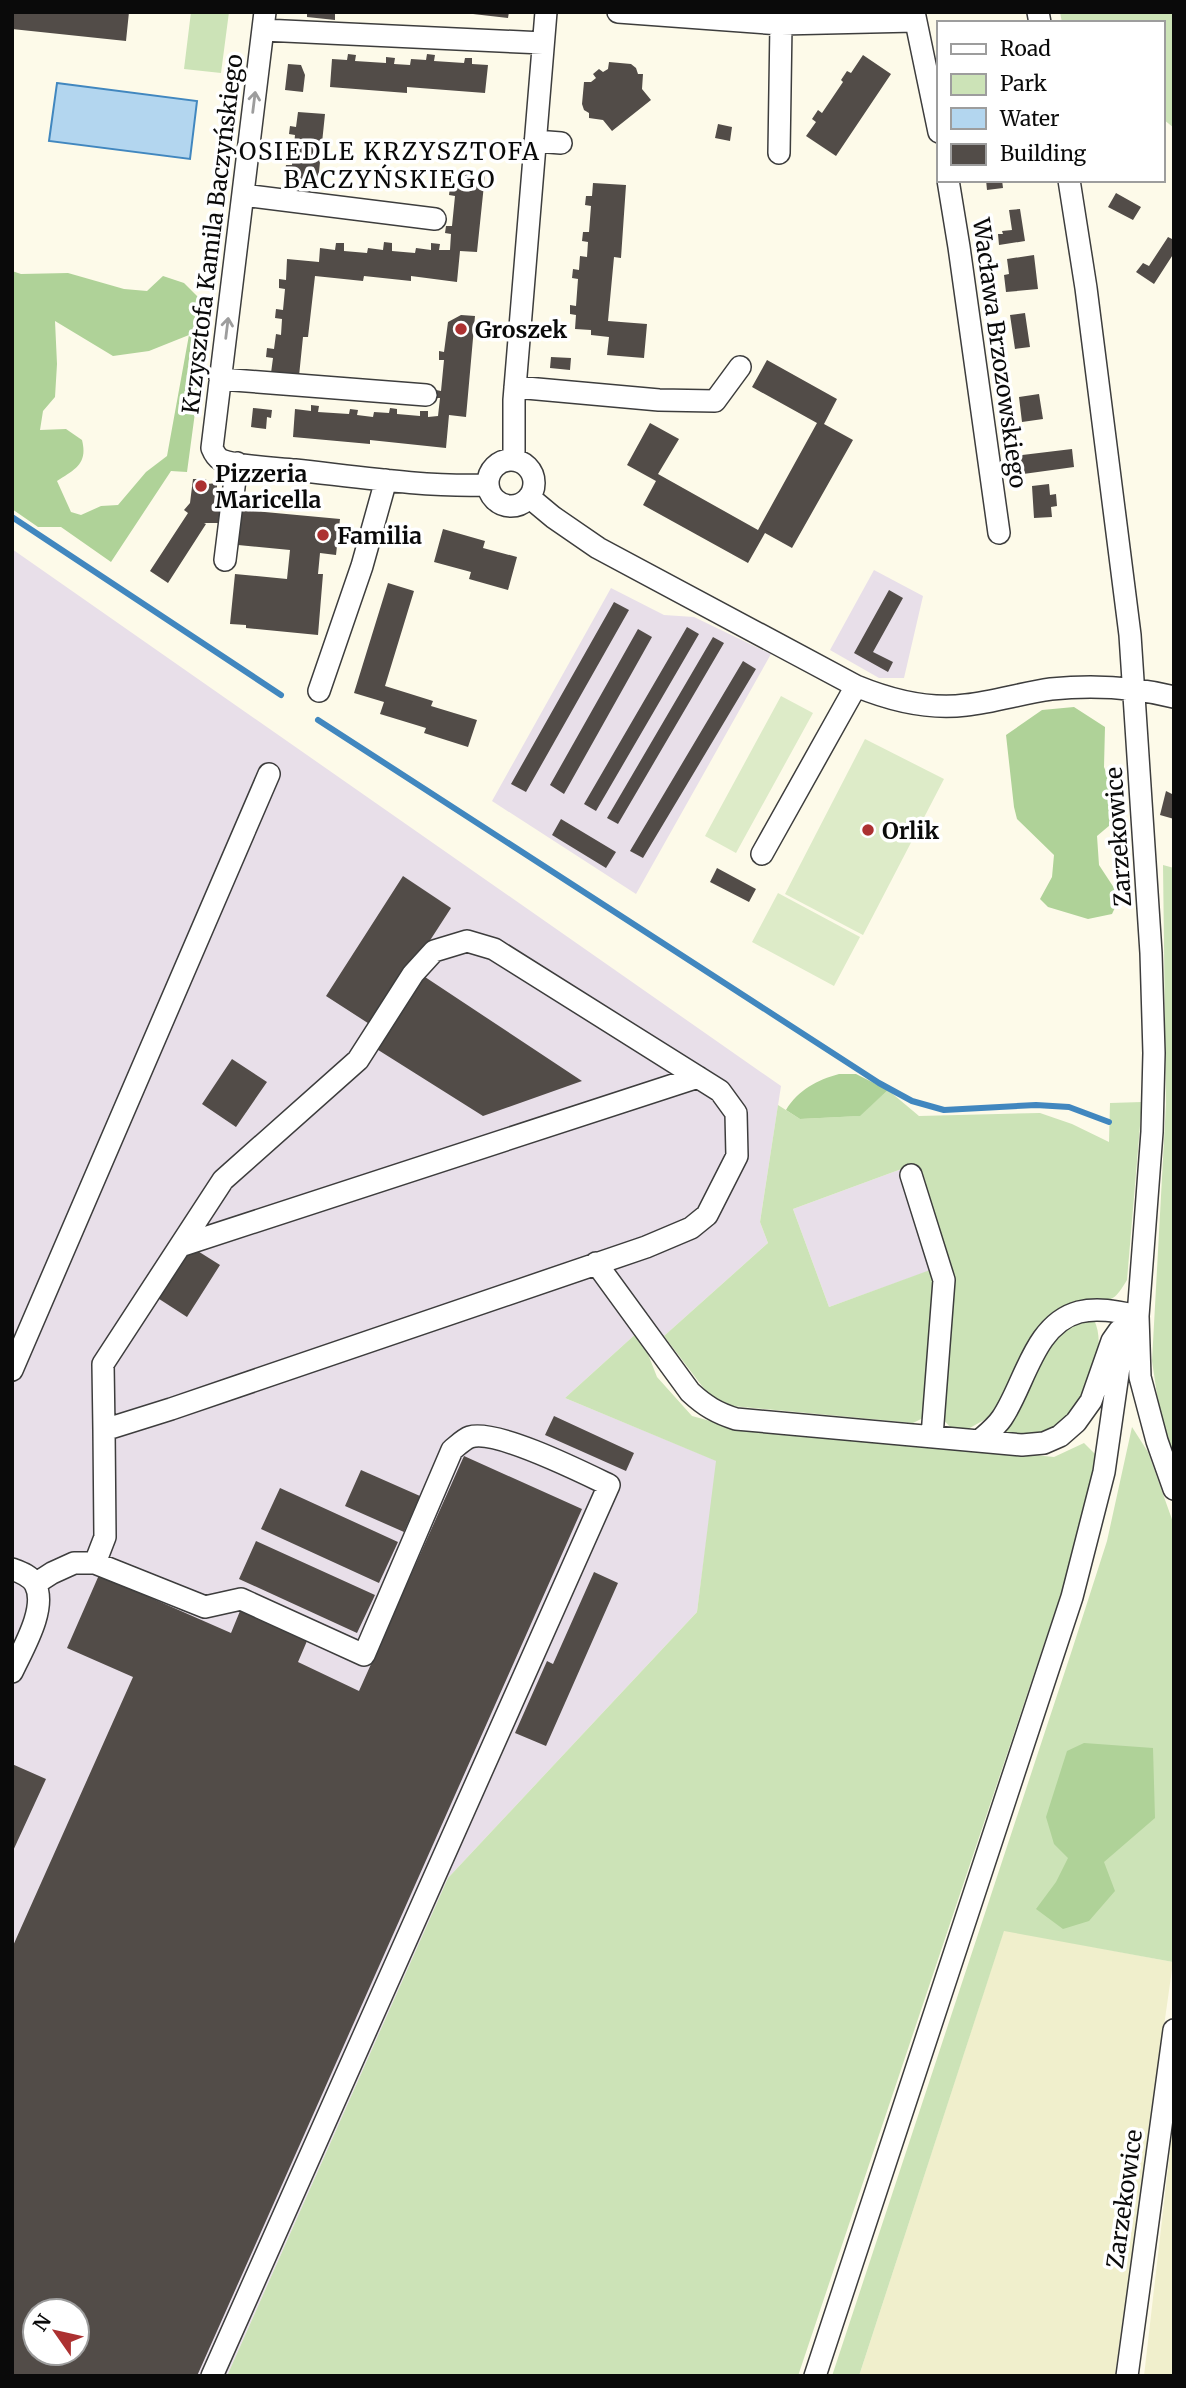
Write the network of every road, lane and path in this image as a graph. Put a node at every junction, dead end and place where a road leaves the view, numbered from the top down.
1 (546, 12) edge
2 (618, 12) edge
3 (914, 17) edge
4 (264, 21) edge
5 (781, 24) junction
6 (543, 43) junction
7 (937, 123) edge
8 (535, 141) junction
9 (561, 143) dead end
10 (779, 153) dead end
11 (948, 182) edge
12 (1069, 182) edge
13 (243, 195) junction
14 (435, 219) dead end
15 (740, 367) dead end
16 (220, 379) junction
17 (515, 387) junction
18 (426, 395) dead end
19 (514, 460) junction
20 (231, 462) junction
21 (386, 480) junction
22 (487, 485) junction
23 (529, 497) junction
24 (999, 533) dead end
25 (225, 560) dead end
26 (856, 686) junction
27 (1134, 688) junction
28 (319, 691) dead end
29 (1174, 696) edge
30 (269, 774) dead end
31 (762, 854) dead end
32 (698, 1077) junction
33 (911, 1175) dead end
34 (180, 1246) junction
35 (596, 1263) junction
36 (1138, 1316) junction
37 (12, 1370) edge
38 (104, 1430) junction
39 (932, 1436) junction
40 (979, 1441) junction
41 (1174, 1489) edge
42 (95, 1563) junction
43 (12, 1569) edge
44 (35, 1584) junction
45 (12, 1672) edge
46 (1174, 2030) edge
47 (212, 2376) edge
48 (815, 2376) edge
49 (1127, 2376) edge

1 - 6 street
2 - 5 street
3 - 5 street
3 - 7 street
4 - 6 street
13 -> 4 street, Krzysztofa Kamila Baczyńskiego
5 - 10 street
6 - 8 street
8 - 9 street
8 - 17 street
11 - 24 street, Wacława Brzozowskiego
12 - 27 street, Zarzekowice
13 - 14 street
16 -> 13 street, Krzysztofa Kamila Baczyńskiego
15 - 17 street
16 - 18 street
16 - 20 street, Krzysztofa Kamila Baczyńskiego
17 - 19 street
19 - 22 street
19 - 23 street
20 - 21 street
20 - 25 street
21 - 22 street
21 - 28 street
22 - 23 street
23 - 26 street
26 - 27 street
26 - 31 street
27 - 29 street
27 - 36 street, Zarzekowice
30 - 37 street
32 - 34 street
32 - 34 street
32 - 35 street
33 - 39 street
34 - 38 street
35 - 38 street
35 - 39 street
36 - 40 street
36 - 40 street
36 - 41 street, Zarzekowice
36 - 48 street
38 - 42 street
39 - 40 street
42 - 44 street
42 - 47 street
43 - 44 street
44 - 45 street
46 - 49 street, Zarzekowice

